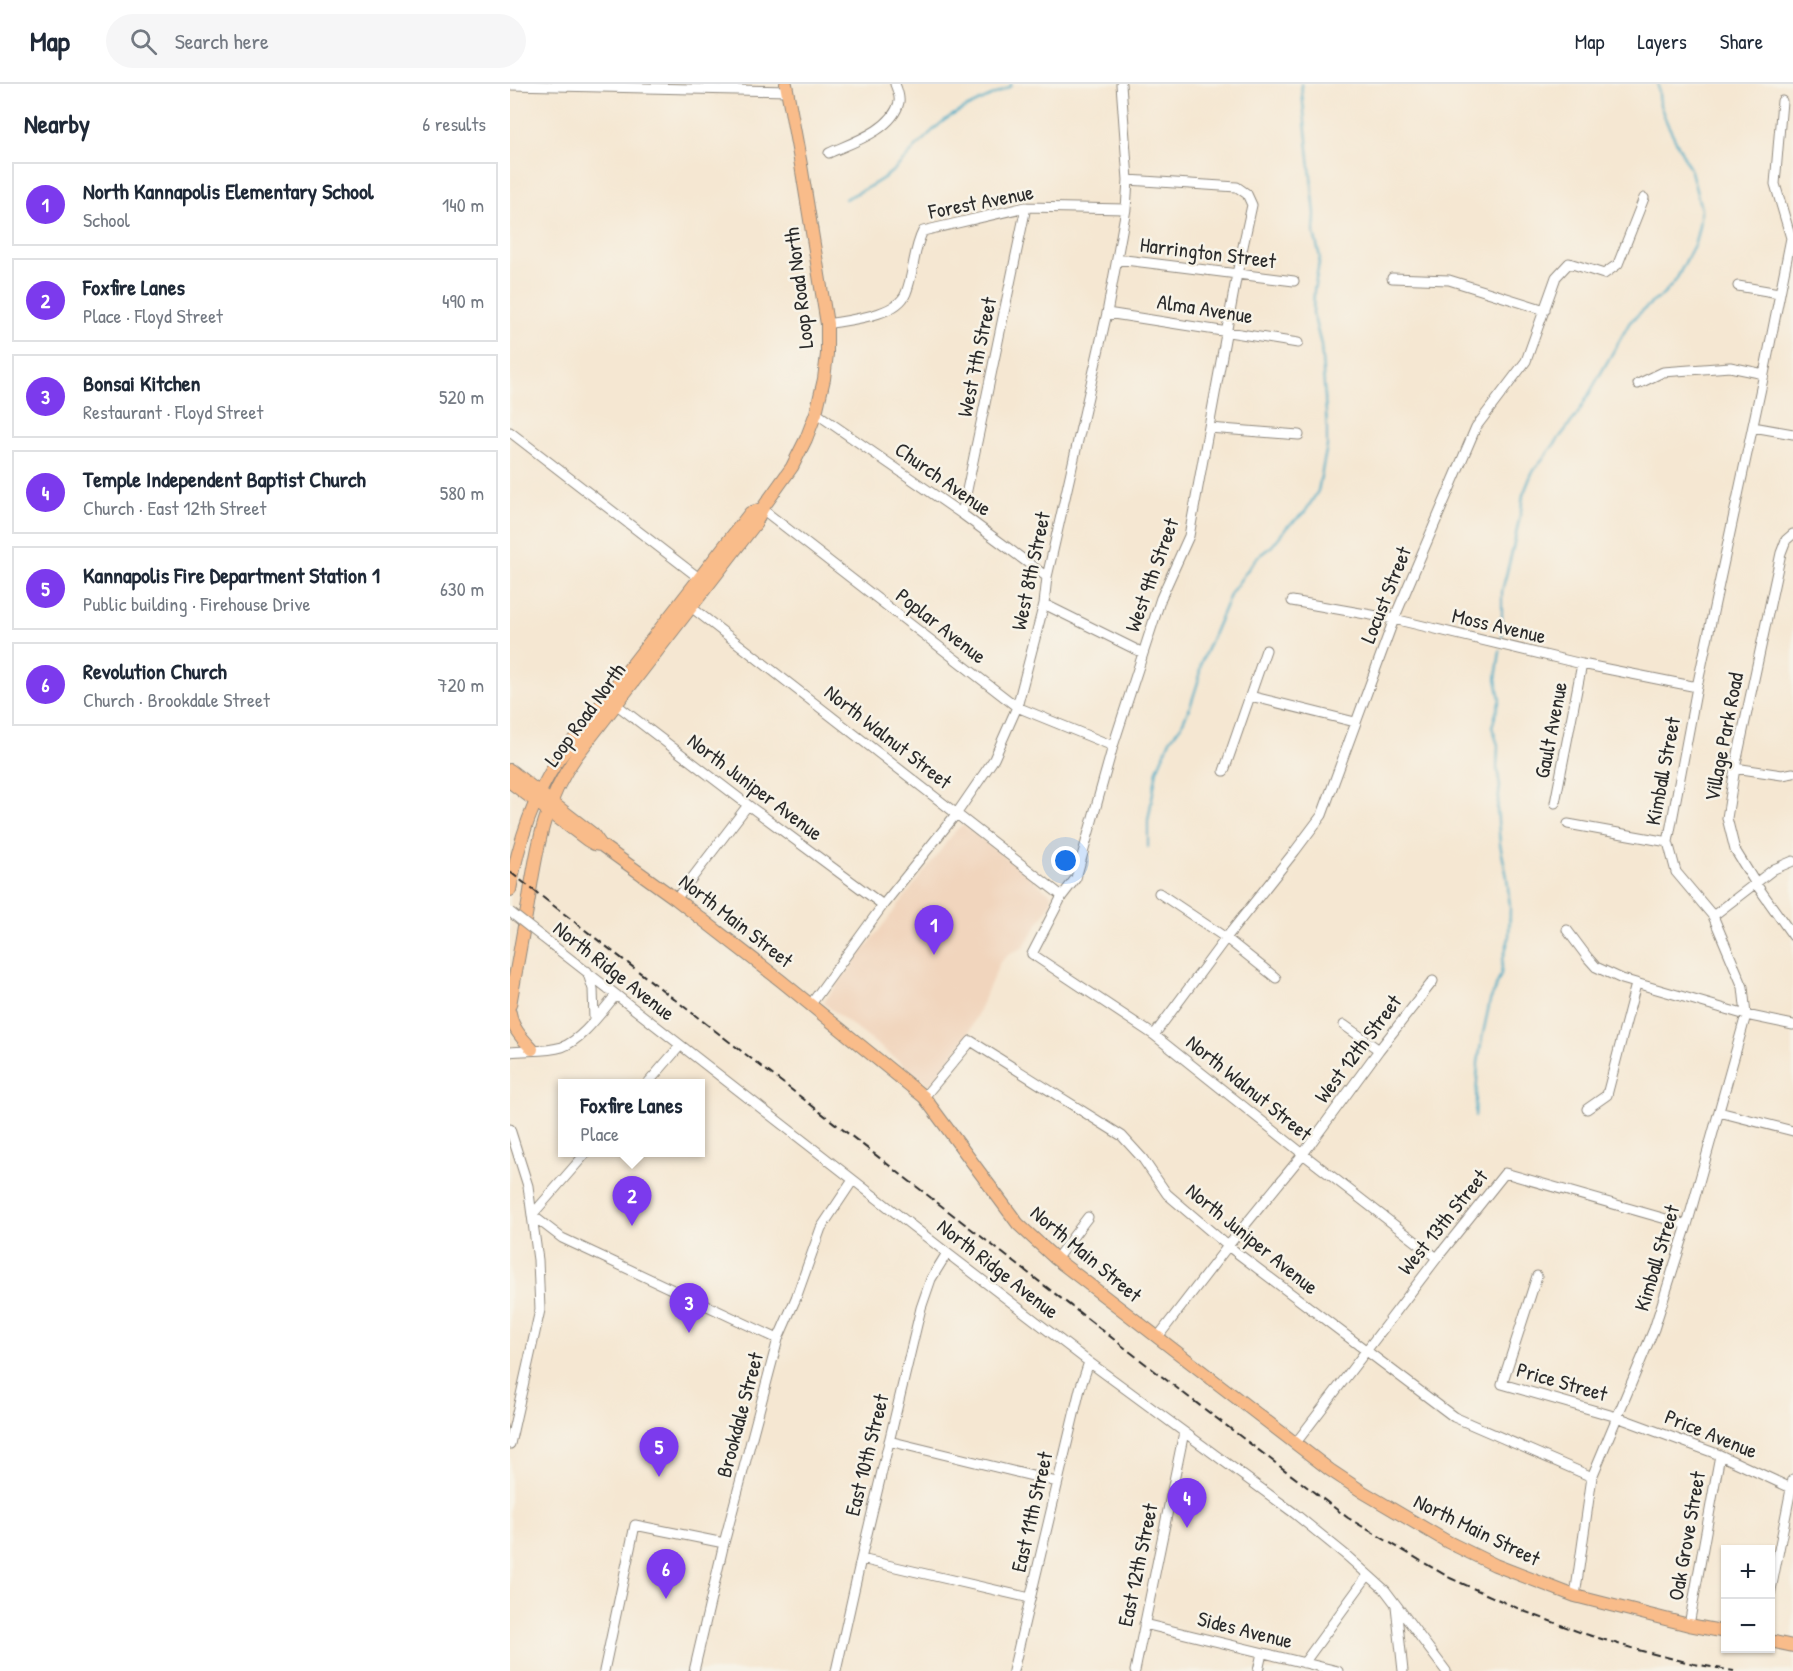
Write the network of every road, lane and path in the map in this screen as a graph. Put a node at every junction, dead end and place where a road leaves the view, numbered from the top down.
1 (895, 84) edge
2 (1121, 84) edge
3 (510, 85) edge
4 (787, 87) edge
5 (1782, 101) dead end
6 (829, 153) dead end
7 (1128, 180) junction
8 (1644, 198) dead end
9 (1026, 207) junction
10 (1126, 209) junction
11 (1792, 239) edge
12 (1117, 259) junction
13 (1237, 274) junction
14 (1392, 278) dead end
15 (1294, 281) dead end
16 (1738, 286) dead end
17 (1779, 293) junction
18 (1545, 310) junction
19 (1107, 313) junction
20 (827, 324) junction
21 (1227, 330) junction
22 (1298, 342) dead end
23 (1764, 374) junction
24 (1638, 384) dead end
25 (816, 412) junction
26 (1753, 427) junction
27 (1209, 428) junction
28 (510, 432) edge
29 (1793, 434) edge
30 (1299, 435) dead end
31 (762, 509) junction
32 (962, 514) junction
33 (1793, 534) edge
34 (1047, 577) junction
35 (699, 578) junction
36 (1292, 601) dead end
37 (1044, 604) junction
38 (691, 607) junction
39 (1394, 619) junction
40 (1266, 650) dead end
41 (1143, 653) junction
42 (1582, 664) junction
43 (1697, 687) junction
44 (1250, 696) junction
45 (611, 700) junction
46 (1017, 707) junction
47 (1355, 722) junction
48 (1113, 746) junction
49 (1735, 768) junction
50 (510, 770) edge
51 (1224, 771) dead end
52 (1793, 773) edge
53 (510, 782) edge
54 (537, 796) junction
55 (1555, 803) dead end
56 (748, 805) junction
57 (549, 806) junction
58 (957, 813) junction
59 (1568, 824) dead end
60 (1668, 842) junction
61 (1793, 861) edge
62 (1756, 884) junction
63 (510, 890) edge
64 (1159, 893) dead end
65 (1062, 896) junction
66 (676, 899) junction
67 (883, 905) junction
68 (510, 912) edge
69 (1713, 916) junction
70 (1567, 930) dead end
71 (1793, 936) edge
72 (1226, 938) junction
73 (1032, 954) joint
74 (587, 971) junction
75 (1276, 978) dead end
76 (1433, 981) dead end
77 (1636, 984) junction
78 (616, 995) junction
79 (510, 1004) edge
80 (811, 1004) junction
81 (510, 1013) edge
82 (1746, 1015) junction
83 (594, 1019) junction
84 (1344, 1025) dead end
85 (1793, 1025) edge
86 (1154, 1035) junction
87 (680, 1046) junction
88 (532, 1049) junction
89 (1379, 1050) junction
90 (510, 1052) edge
91 (651, 1079) edge
92 (924, 1097) junction
93 (1587, 1108) dead end
94 (1719, 1112) junction
95 (510, 1129) edge
96 (1793, 1131) edge
97 (1303, 1154) junction
98 (583, 1157) edge
99 (853, 1180) junction
100 (532, 1215) junction
101 (1088, 1217) dead end
102 (1687, 1225) junction
103 (1228, 1246) junction
104 (947, 1253) junction
105 (1437, 1257) junction
106 (1056, 1259) junction
107 (1537, 1276) dead end
108 (1157, 1338) junction
109 (778, 1339) junction
110 (1366, 1351) junction
111 (1089, 1362) junction
112 (1617, 1417) junction
113 (1184, 1432) junction
114 (889, 1442) junction
115 (510, 1444) edge
116 (1295, 1444) junction
117 (1720, 1455) junction
118 (1592, 1477) junction
119 (1057, 1482) junction
120 (1792, 1484) edge
121 (724, 1542) junction
122 (861, 1559) junction
123 (1775, 1570) edge
124 (1368, 1575) junction
125 (1575, 1596) junction
126 (1030, 1598) junction
127 (1396, 1604) junction
128 (1144, 1624) junction
129 (1689, 1625) junction
130 (1721, 1631) edge
131 (1775, 1642) edge
132 (1793, 1646) edge
133 (1262, 1653) junction
134 (1304, 1663) junction
135 (604, 1671) edge
136 (694, 1671) edge
137 (836, 1671) edge
138 (1013, 1671) edge
139 (1135, 1671) edge
140 (1258, 1671) edge
141 (1338, 1671) edge
142 (1403, 1671) edge
143 (1446, 1671) edge

1 - 6 street
2 - 7 street, West 8th Street
3 - 4 street
4 - 20 main road, Loop Road North
5 - 11 street
7 - 10 street, West 8th Street
7 - 13 street, West 9th Street
8 - 18 street, Locust Street
9 - 10 street, Forest Avenue
9 - 20 street, Forest Avenue
9 - 32 street, West 7th Street
10 - 12 street, West 8th Street
11 - 17 street, Kimball Street
12 - 13 street, Harrington Street
12 - 19 street, West 8th Street
13 - 15 street, Harrington Street
13 - 21 street, West 9th Street
14 - 18 street
16 - 17 street
17 - 23 street, Kimball Street
18 - 39 street, Locust Street
19 - 21 street, Alma Avenue
19 - 34 street, West 8th Street
20 - 25 main road, Loop Road North
21 - 22 street, Alma Avenue
21 - 27 street, West 9th Street
23 - 24 street
23 - 26 street, Kimball Street
25 - 31 main road, Loop Road North
25 - 32 street, Church Avenue
26 - 29 street
26 - 43 street, Kimball Street
27 - 30 street
27 - 41 street, West 9th Street
28 - 35 street
31 - 35 main road, Loop Road North
31 - 38 main road, Loop Road North
31 - 46 street, Poplar Avenue
32 - 34 street, Church Avenue
33 - 49 street, Village Park Road
34 - 37 street, West 8th Street
35 - 45 main road, Loop Road North
36 - 39 street, Moss Avenue
37 - 41 street
37 - 46 street, West 8th Street
38 - 45 main road, Loop Road North
38 - 58 street, North Walnut Street
39 - 42 street, Moss Avenue
39 - 47 street, Locust Street
40 - 44 street
41 - 48 street, West 9th Street
42 - 43 street, Moss Avenue
42 - 55 street, Gault Avenue
43 - 60 street, Kimball Street
44 - 47 street
44 - 51 street
45 - 54 main road, Loop Road North
45 - 56 street, North Juniper Avenue
45 - 57 main road, Loop Road North
46 - 48 street, Poplar Avenue
46 - 58 street, West 8th Street
47 - 72 street, Locust Street
48 - 65 street, West 9th Street
49 - 52 street
49 - 62 street, Village Park Road
50 - 54 main road
53 - 54 main road
54 - 57 main road
54 - 63 main road, Loop Road North
56 - 66 street
56 - 67 street, North Juniper Avenue
57 - 66 main road, North Main Street
57 - 79 main road, Loop Road North
58 - 65 street, North Walnut Street
58 - 67 street, West 8th Street
59 - 60 street
60 - 69 street, Kimball Street
61 - 62 street
62 - 69 street
62 - 71 street, Village Park Road
64 - 72 street
65 - 73 street, West 9th Street
66 - 80 main road, North Main Street
67 - 80 street, West 8th Street
68 - 74 street, North Ridge Avenue, bridge
69 - 82 street, Kimball Street
70 - 77 street
72 - 75 street
72 - 86 street, Locust Street
73 - 86 street, North Walnut Street
74 - 78 street, North Ridge Avenue
74 - 83 street
76 - 89 street, West 12th Street
77 - 82 street
77 - 93 street
78 - 83 street
78 - 87 street, North Ridge Avenue
79 - 81 main road, Loop Road North
80 - 92 main road, North Main Street
81 - 88 main road
82 - 85 street
82 - 94 street, Kimball Street
83 - 88 street
84 - 89 street
86 - 97 street, North Walnut Street
87 - 91 street
87 - 99 street, North Ridge Avenue
88 - 90 street
89 - 97 street, West 12th Street
92 - 103 street, North Juniper Avenue
92 - 106 main road, North Main Street
94 - 96 street
94 - 102 street, Kimball Street
95 - 100 street
97 - 103 street, West 12th Street
97 - 105 street, North Walnut Street
98 - 100 street
99 - 104 street, North Ridge Avenue
99 - 109 street, Brookdale Street
100 - 109 street
100 - 115 street
101 - 106 street
102 - 105 street, West 13th Street
102 - 112 street, Kimball Street
103 - 108 street, West 12th Street
103 - 110 street, North Juniper Avenue
104 - 111 street, North Ridge Avenue
104 - 114 street, East 10th Street
105 - 110 street, West 13th Street
106 - 108 main road, North Main Street
107 - 112 street, Price Street
108 - 116 main road, North Main Street
109 - 121 street, Brookdale Street
110 - 116 street, West 13th Street
110 - 118 street, North Juniper Avenue
111 - 113 street, North Ridge Avenue
111 - 119 street, East 11th Street
112 - 117 street, Price Avenue
112 - 118 street, Kimball Street
113 - 124 street, North Ridge Avenue
113 - 128 street, East 12th Street
114 - 119 street
114 - 122 street, East 10th Street
116 - 125 main road, North Main Street
117 - 120 street, Price Avenue
117 - 129 street, Oak Grove Street
118 - 125 street, Kimball Street
119 - 126 street, East 11th Street
120 - 123 street
121 - 135 street
121 - 136 street, Brookdale Street
122 - 126 street
122 - 137 street, East 10th Street
124 - 127 street, North Ridge Avenue
124 - 134 street
125 - 129 main road, North Main Street
126 - 138 street, East 11th Street
127 - 142 street
127 - 143 street, North Ridge Avenue
128 - 133 street, Sides Avenue
128 - 139 street, East 12th Street
129 - 130 main road, North Main Street
131 - 132 main road
133 - 134 street, Sides Avenue
133 - 140 street
134 - 141 street, Sides Avenue

